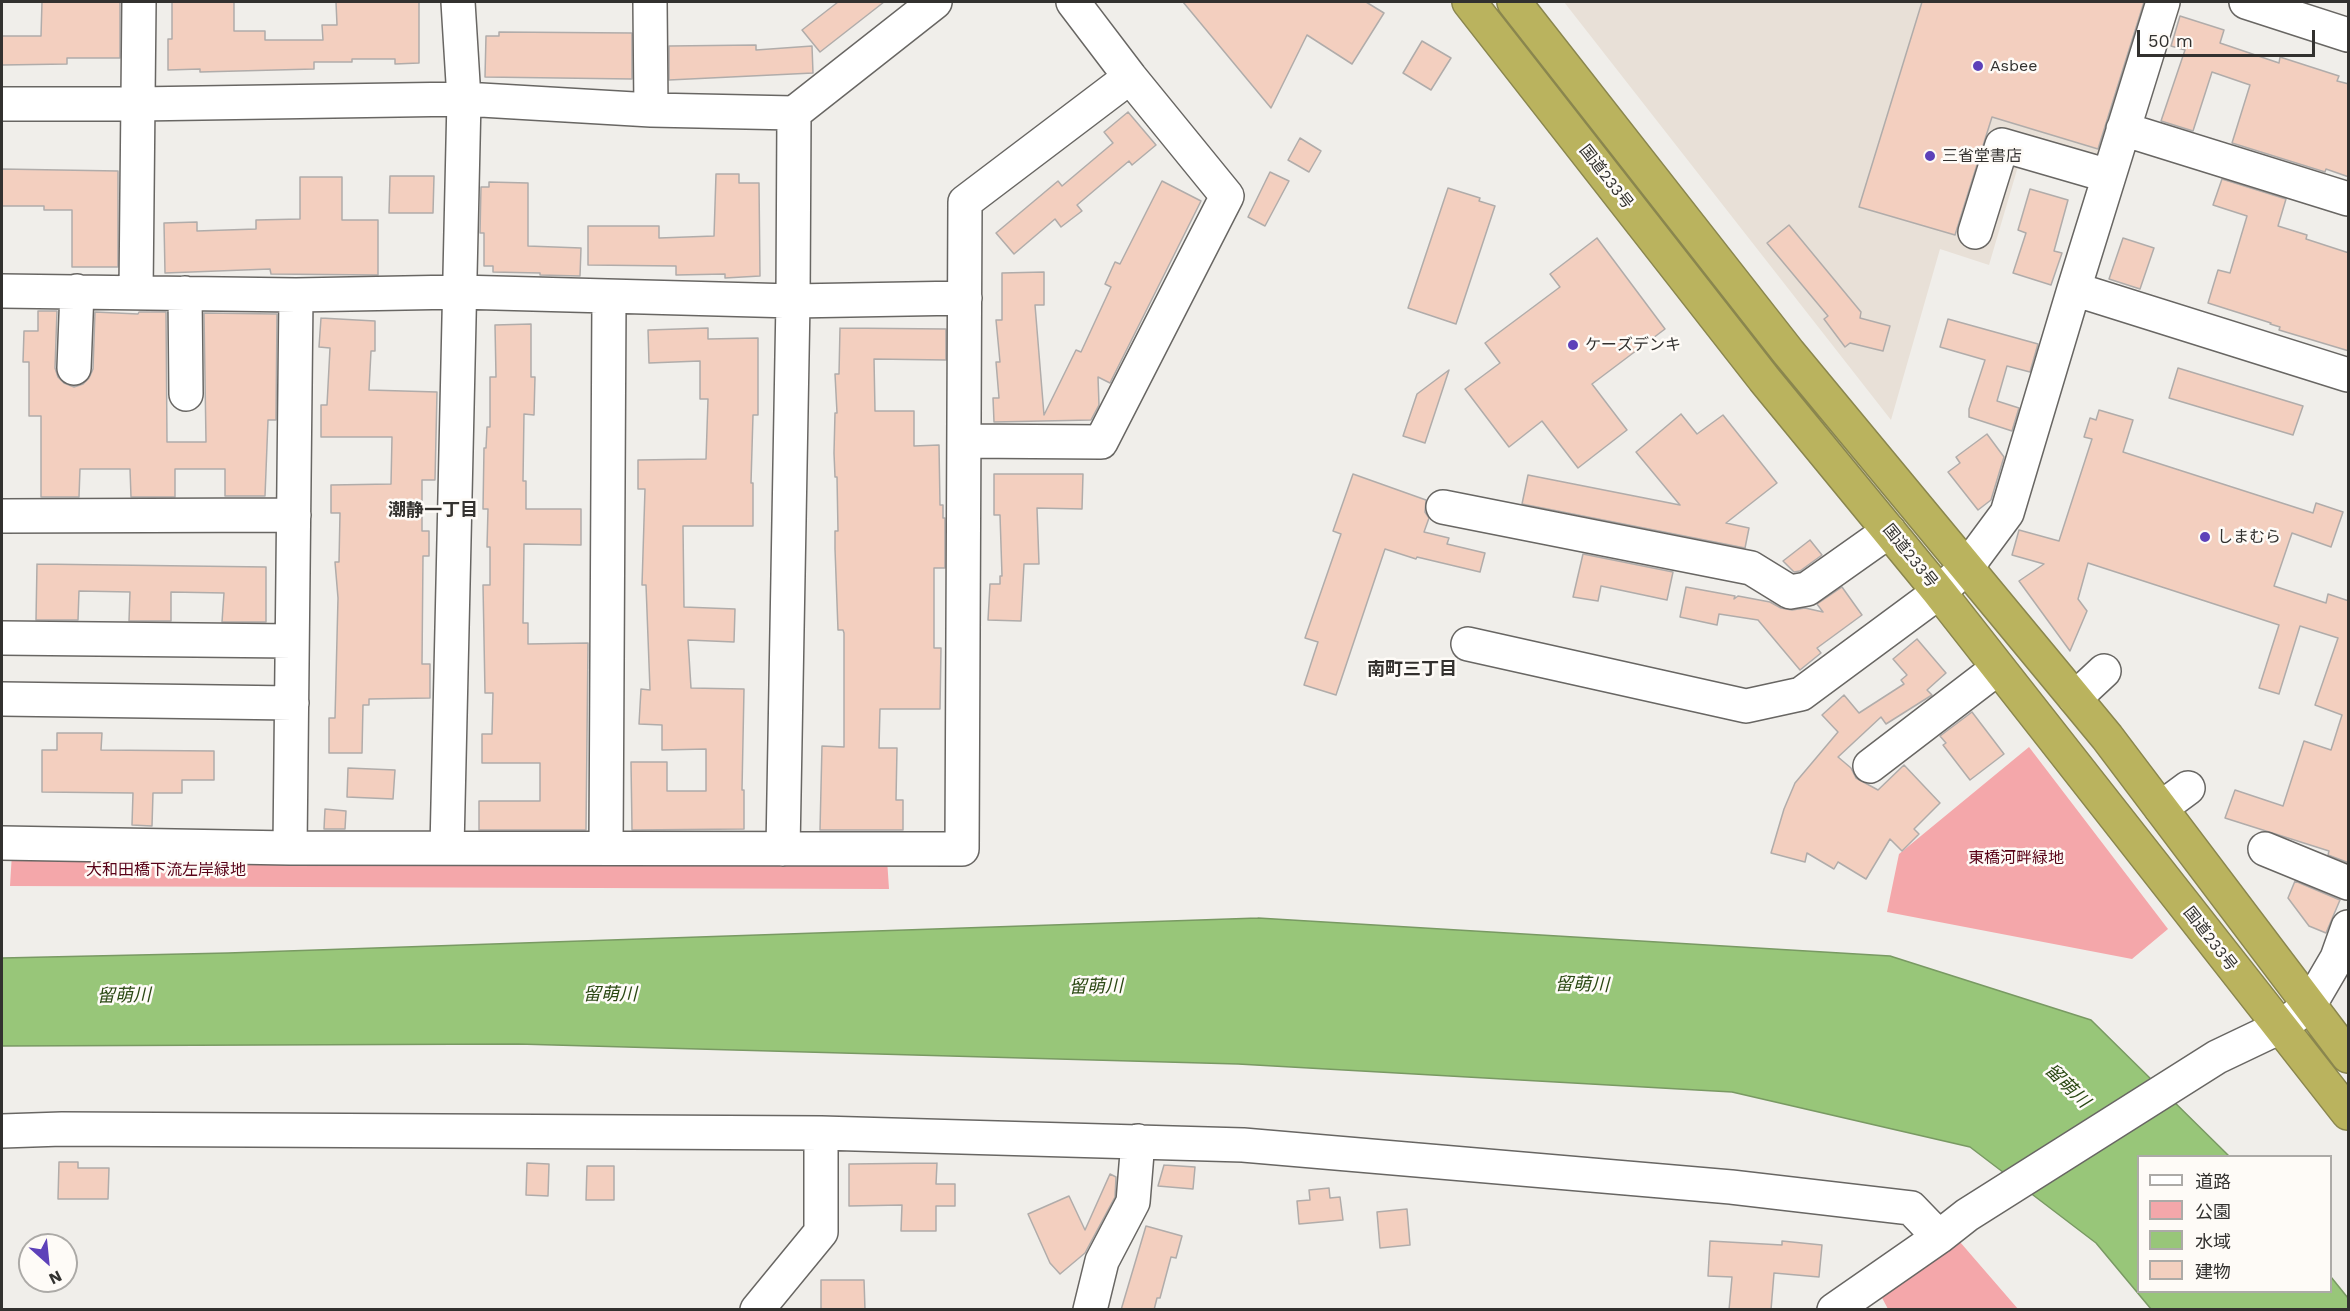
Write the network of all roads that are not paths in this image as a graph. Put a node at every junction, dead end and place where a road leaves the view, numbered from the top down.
1 (139, 2) edge
2 (458, 2) edge
3 (650, 2) edge
4 (935, 2) edge
5 (1073, 2) edge
6 (1469, 2) edge
7 (1514, 2) edge
8 (2163, 2) edge
9 (2246, 2) edge
10 (2349, 34) edge
11 (1130, 77) junction
12 (464, 99) junction
13 (2, 104) edge
14 (137, 104) junction
15 (651, 110) junction
16 (794, 113) junction
17 (2123, 129) junction
18 (2109, 176) junction
19 (2349, 199) edge
20 (1975, 232) dead end
21 (2073, 289) junction
22 (2, 291) edge
23 (76, 291) junction
24 (136, 292) junction
25 (459, 292) junction
26 (185, 293) junction
27 (296, 295) junction
28 (609, 298) junction
29 (965, 298) junction
30 (794, 301) junction
31 (74, 368) dead end
32 (2349, 375) edge
33 (186, 394) dead end
34 (965, 441) junction
35 (1443, 507) dead end
36 (294, 515) junction
37 (2, 516) edge
38 (1889, 531) junction
39 (1967, 567) junction
40 (1939, 592) junction
41 (2, 638) edge
42 (292, 641) junction
43 (1468, 644) dead end
44 (1998, 668) junction
45 (2104, 671) dead end
46 (2075, 698) junction
47 (2, 699) edge
48 (292, 703) junction
49 (1870, 766) dead end
50 (2188, 788) dead end
51 (2161, 808) junction
52 (2, 843) edge
53 (290, 848) junction
54 (447, 848) junction
55 (606, 848) junction
56 (783, 849) junction
57 (2265, 849) dead end
58 (2349, 883) edge
59 (2349, 927) edge
60 (2310, 1006) junction
61 (2280, 1027) junction
62 (2349, 1056) edge
63 (2349, 1113) edge
64 (2, 1131) edge
65 (821, 1133) junction
66 (1138, 1141) junction
67 (1939, 1237) junction
68 (757, 1310) edge
69 (1090, 1310) edge
70 (1834, 1310) edge

1 - 14 street
2 - 12 street
3 - 15 street
4 - 16 street
5 - 11 street
6 - 38 highway, 国道233号
7 - 39 highway
8 - 17 street
9 - 10 street
11 - 29 street
11 - 34 street
12 - 14 street
12 - 15 street
12 - 25 street
13 - 14 street
14 - 24 street
15 - 16 street
16 - 30 street
17 - 18 street
17 - 19 street
18 - 20 street
18 - 21 street
21 - 32 street
21 - 39 street
22 - 23 street
23 - 24 street
23 - 31 street
24 - 26 street
25 - 27 street
25 - 28 street
25 - 54 street
26 - 27 street
26 - 33 street
27 - 36 street
28 - 30 street
28 - 55 street
29 - 30 street
29 - 34 street
30 - 56 street
34 - 56 street
35 - 38 street
36 - 37 street
36 - 42 street
38 - 40 highway, 国道233号
39 - 40 street
39 - 46 highway
40 - 43 street
40 - 44 highway, 国道233号
41 - 42 street
42 - 48 street
44 - 49 street
44 - 61 highway, 国道233号
45 - 46 street
46 - 51 highway
47 - 48 street
48 - 53 street
50 - 51 street
51 - 60 highway
52 - 53 street
53 - 54 street
54 - 55 street
55 - 56 street
57 - 58 street
59 - 60 street
60 - 61 street
60 - 62 highway
61 - 63 highway, 国道233号
61 - 67 street
64 - 65 street
65 - 66 street
65 - 68 street
66 - 67 street
66 - 69 street
67 - 70 street

